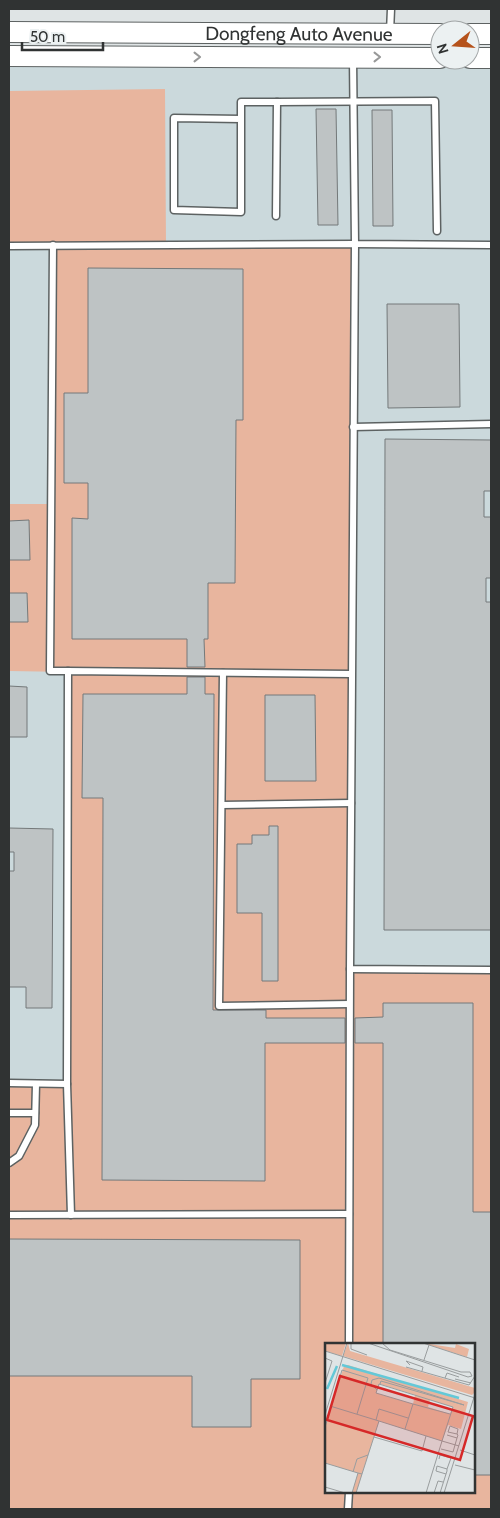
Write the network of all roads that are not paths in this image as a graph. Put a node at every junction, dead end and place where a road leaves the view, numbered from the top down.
1 (390, 9) edge
2 (9, 32) edge
3 (390, 33) junction
4 (430, 34) edge
5 (9, 56) edge
6 (353, 57) junction
7 (430, 58) edge
8 (353, 101) junction
9 (276, 102) junction
10 (241, 119) junction
11 (276, 216) dead end
12 (437, 232) dead end
13 (355, 244) junction
14 (53, 245) junction
15 (9, 246) edge
16 (491, 246) edge
17 (491, 424) edge
18 (353, 427) junction
19 (68, 671) junction
20 (223, 673) junction
21 (352, 674) junction
22 (351, 803) junction
23 (222, 805) junction
24 (350, 968) junction
25 (491, 970) edge
26 (350, 1004) junction
27 (9, 1083) edge
28 (36, 1084) junction
29 (67, 1084) junction
30 (9, 1113) edge
31 (35, 1113) junction
32 (9, 1163) edge
33 (71, 1214) junction
34 (349, 1214) junction
35 (9, 1215) edge
36 (349, 1343) edge
37 (348, 1493) edge
38 (348, 1509) edge

1 - 3 lane
2 - 3 main road, Dongfeng Auto Avenue
3 - 4 main road, Dongfeng Auto Avenue
5 -> 6 main road, Dongfeng Auto Avenue
6 -> 7 main road, Dongfeng Auto Avenue
6 - 8 lane
8 - 9 lane
8 - 12 lane
8 - 13 lane
9 - 10 lane
9 - 11 lane
10 - 10 lane
13 - 14 lane
13 - 16 lane
13 - 18 lane
14 - 15 lane
14 - 19 lane
17 - 18 lane
18 - 21 lane
19 - 20 lane
19 - 29 lane
20 - 21 lane
20 - 23 lane
21 - 22 lane
22 - 23 lane
22 - 24 lane
23 - 26 lane
24 - 25 lane
24 - 26 lane
26 - 34 lane
27 - 28 lane
28 - 29 lane
28 - 31 lane
29 - 33 lane
30 - 31 lane
31 - 32 lane
33 - 34 lane
33 - 35 lane
34 - 36 lane
37 - 38 lane

